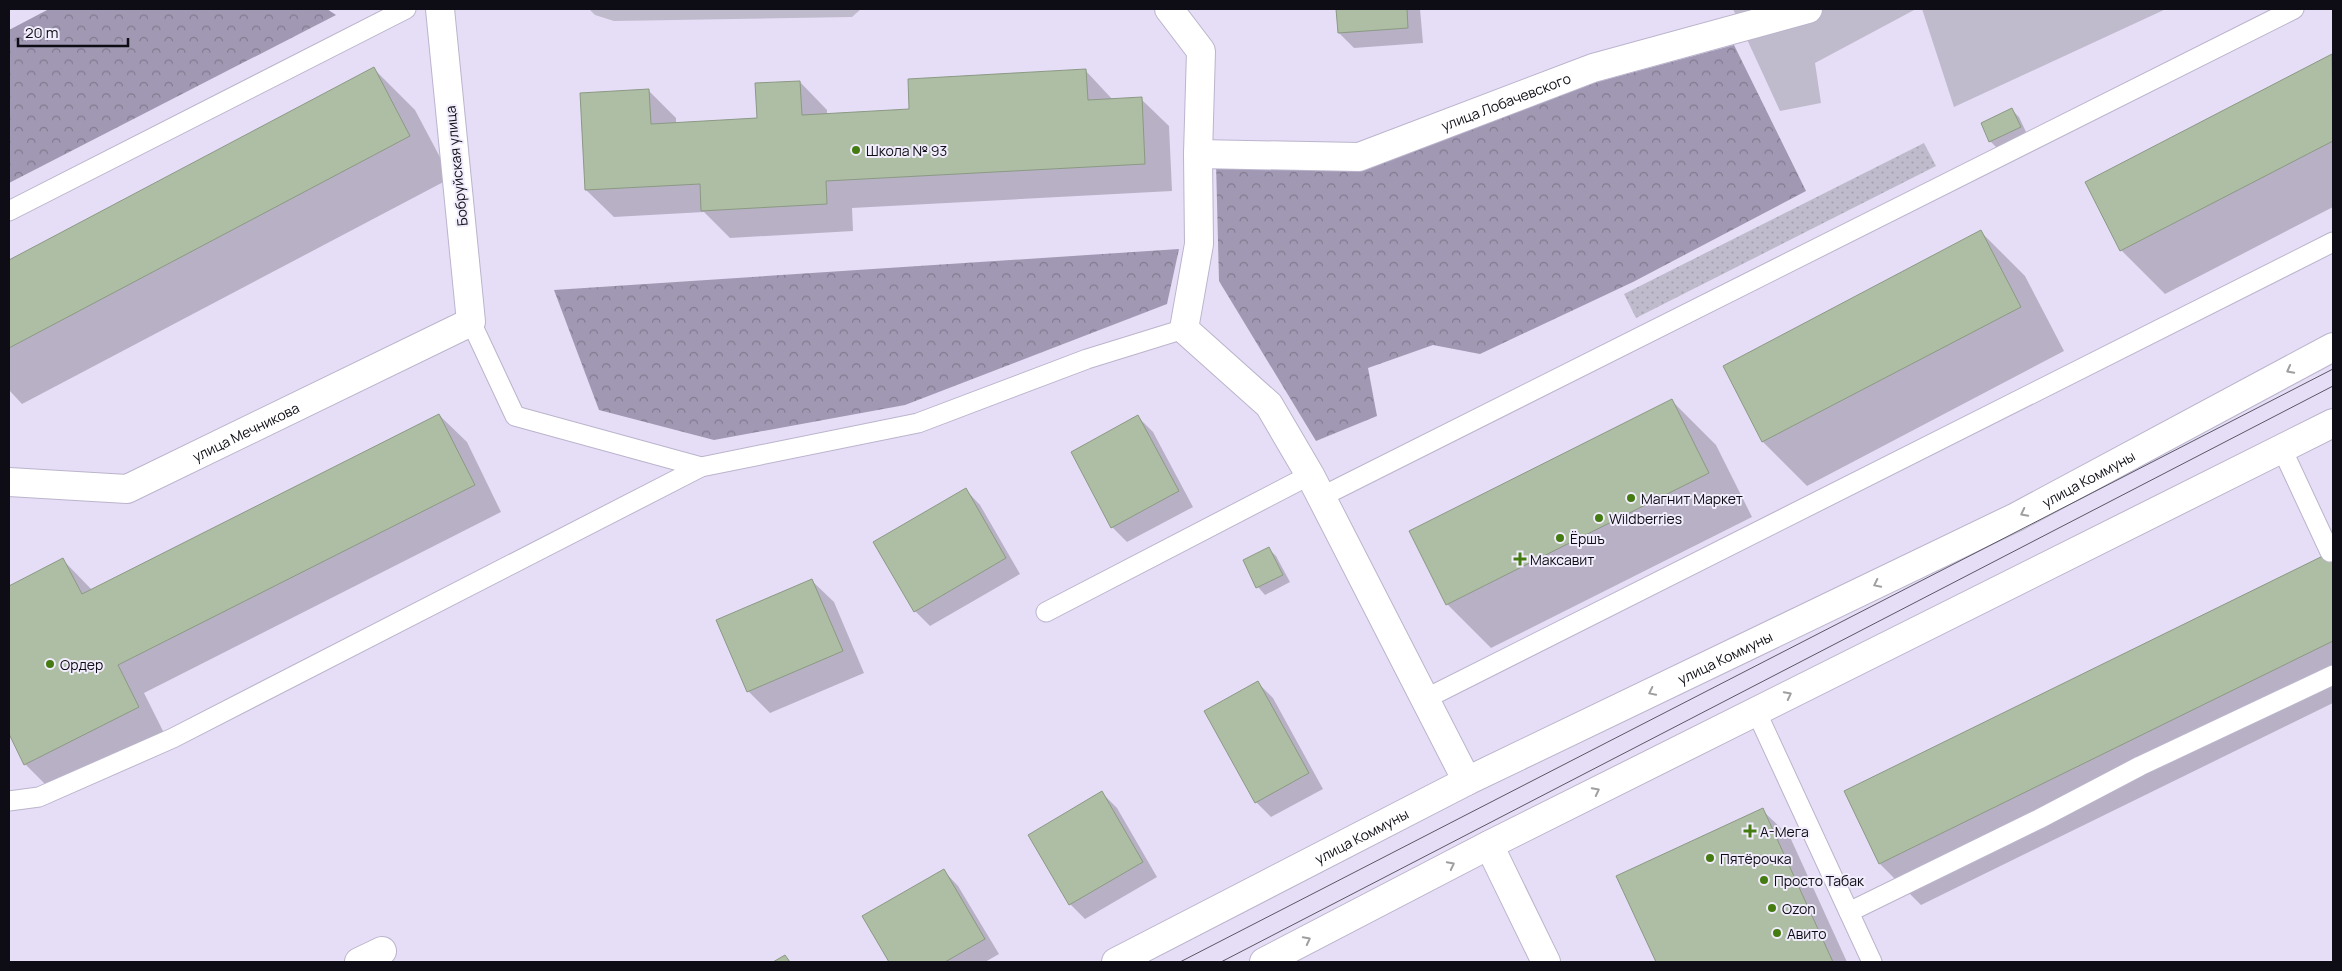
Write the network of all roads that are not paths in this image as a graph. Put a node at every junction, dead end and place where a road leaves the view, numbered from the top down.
1 (406, 9) edge
2 (440, 9) edge
3 (1169, 9) edge
4 (1808, 9) edge
5 (2294, 9) edge
6 (1198, 154) junction
7 (9, 211) edge
8 (2333, 242) edge
9 (471, 322) junction
10 (1184, 330) junction
11 (2333, 347) edge
12 (2333, 423) edge
13 (2282, 448) junction
14 (701, 467) junction
15 (9, 482) edge
16 (1316, 486) junction
17 (2330, 552) dead end
18 (1046, 612) dead end
19 (2333, 675) edge
20 (1425, 699) junction
21 (1756, 711) junction
22 (1467, 781) junction
23 (9, 802) edge
24 (1489, 845) junction
25 (1849, 912) junction
26 (1116, 962) edge
27 (1264, 962) edge
28 (1546, 962) edge
29 (1872, 962) edge

1 - 7 lane
2 - 9 street, Бобруйская улица
3 - 6 street
4 - 6 street, улица Лобачевского
5 - 16 lane
6 - 10 street
8 - 20 lane
9 - 14 lane
9 - 15 street, улица Мечникова
10 - 14 lane
10 - 16 street
11 -> 22 street, улица Коммуны
12 - 13 street
13 - 17 lane
21 -> 13 street
14 - 23 lane
16 - 18 lane
16 - 20 street
19 - 25 lane
20 - 22 street
24 -> 21 street
21 - 25 lane
22 - 26 street, улица Коммуны
27 -> 24 street
24 - 28 street
25 - 29 lane

